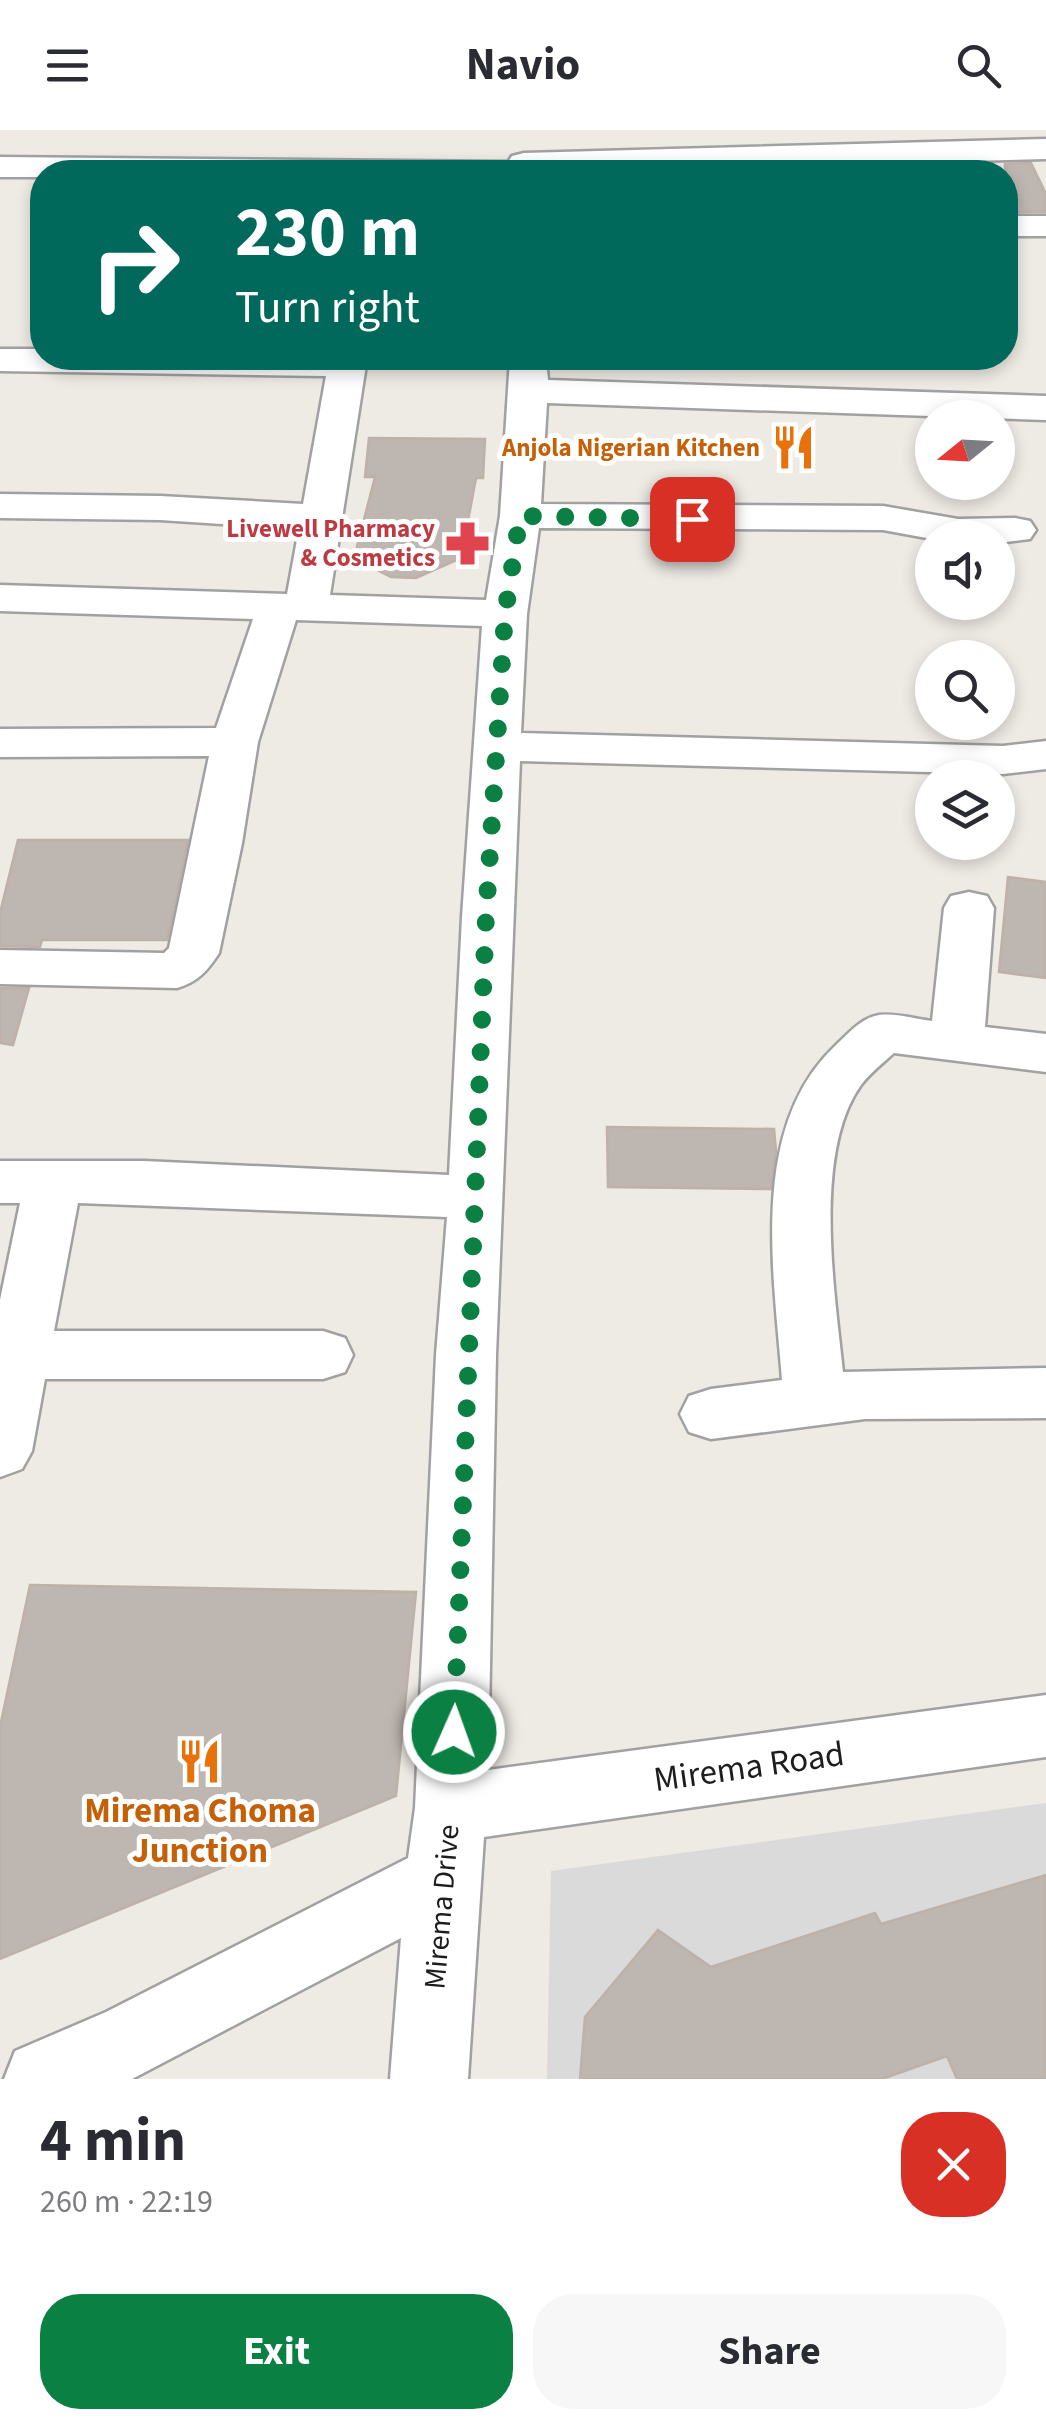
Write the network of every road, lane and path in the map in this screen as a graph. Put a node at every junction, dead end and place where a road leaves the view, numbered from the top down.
1 (529, 130) edge
2 (111, 132) edge
3 (339, 135) dead end
4 (1046, 149) edge
5 (101, 160) edge
6 (335, 160) edge
7 (521, 160) edge
8 (769, 160) edge
9 (1046, 165) edge
10 (1018, 166) edge
11 (0, 167) edge
12 (30, 168) edge
13 (1018, 226) edge
14 (1046, 226) edge
15 (0, 360) edge
16 (30, 360) edge
17 (346, 370) edge
18 (528, 374) edge
19 (1046, 408) edge
20 (0, 506) edge
21 (520, 516) junction
22 (322, 518) junction
23 (915, 524) edge
24 (0, 598) edge
25 (292, 608) junction
26 (505, 614) junction
27 (235, 742) junction
28 (499, 746) junction
29 (5, 749) edge
30 (1046, 755) edge
31 (969, 908) dead end
32 (0, 967) edge
33 (957, 1042) junction
34 (1046, 1052) edge
35 (26, 1182) edge
36 (477, 1198) junction
37 (19, 1355) junction
38 (323, 1356) dead end
39 (1046, 1394) edge
40 (815, 1400) junction
41 (710, 1414) dead end
42 (0, 1451) edge
43 (1046, 1726) edge
44 (446, 1843) junction
45 (43, 2079) edge
46 (429, 2079) edge

1 - 7 street
2 - 5 street
3 - 6 street
4 - 8 street
9 - 10 street
11 - 12 street
13 - 14 street
15 - 16 street
17 - 22 street
18 - 19 street
18 - 21 street, Mirema Drive
20 - 22 street
21 - 23 street
21 - 26 street, Mirema Drive
22 - 25 street
24 - 25 street
25 - 26 street
25 - 27 street
26 - 28 street, Mirema Drive
27 - 29 street
27 - 32 street
28 - 30 street
28 - 36 street, Mirema Drive
31 - 33 street
33 - 34 street
33 - 40 street
35 - 36 street
35 - 37 street
36 - 44 street, Mirema Drive
37 - 38 street
37 - 42 street
39 - 40 street
40 - 41 street
43 - 44 street, Mirema Road
44 - 45 street, Mirema Road
44 - 46 street, Mirema Drive

